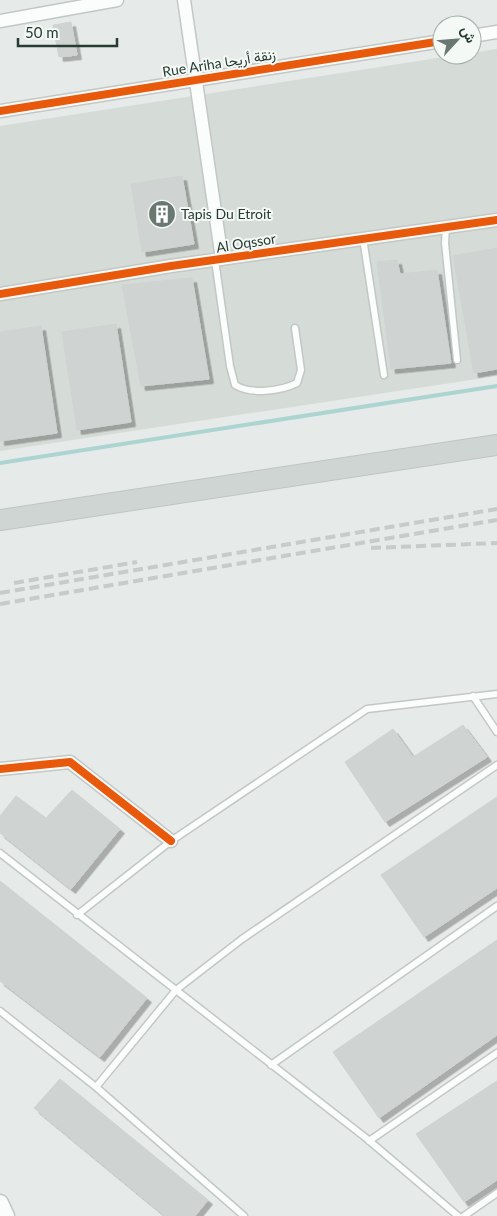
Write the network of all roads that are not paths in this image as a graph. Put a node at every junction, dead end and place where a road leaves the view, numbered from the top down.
1 (117, 0) edge
2 (184, 0) edge
3 (0, 21) edge
4 (497, 32) edge
5 (482, 34) edge
6 (432, 43) edge
7 (196, 80) junction
8 (0, 111) edge
9 (497, 220) edge
10 (446, 228) junction
11 (363, 237) junction
12 (219, 260) junction
13 (0, 294) edge
14 (295, 328) dead end
15 (456, 360) dead end
16 (384, 375) dead end
17 (497, 445) edge
18 (0, 520) edge
19 (497, 694) edge
20 (473, 696) junction
21 (497, 732) edge
22 (497, 765) edge
23 (0, 769) edge
24 (171, 841) junction
25 (0, 853) edge
26 (497, 906) edge
27 (77, 915) junction
28 (176, 990) junction
29 (0, 1011) edge
30 (497, 1053) edge
31 (272, 1065) junction
32 (96, 1087) junction
33 (369, 1141) junction
34 (497, 1194) edge
35 (0, 1202) edge
36 (6, 1216) edge
37 (244, 1216) edge
38 (458, 1216) edge
39 (464, 1216) edge

1 - 3 street
2 - 7 street
4 - 5 street
6 - 7 street, Rue Ariha زنقة أريحا
7 - 8 street, Rue Ariha زنقة أريحا
7 - 12 street
9 - 10 street, Al Oqssor
10 - 11 street, Al Oqssor
10 - 15 lane
11 - 12 street, Al Oqssor
11 - 16 lane
12 - 13 street, Al Oqssor
12 - 14 lane
17 - 18 main road
19 - 20 lane
20 - 21 lane
20 - 24 lane
22 - 28 lane
23 - 24 street
24 - 27 lane
25 - 27 lane
26 - 31 lane
27 - 28 lane
28 - 31 lane
28 - 32 lane
29 - 32 lane
30 - 33 lane
31 - 33 lane
32 - 37 lane
33 - 38 lane
34 - 39 lane
35 - 36 street

